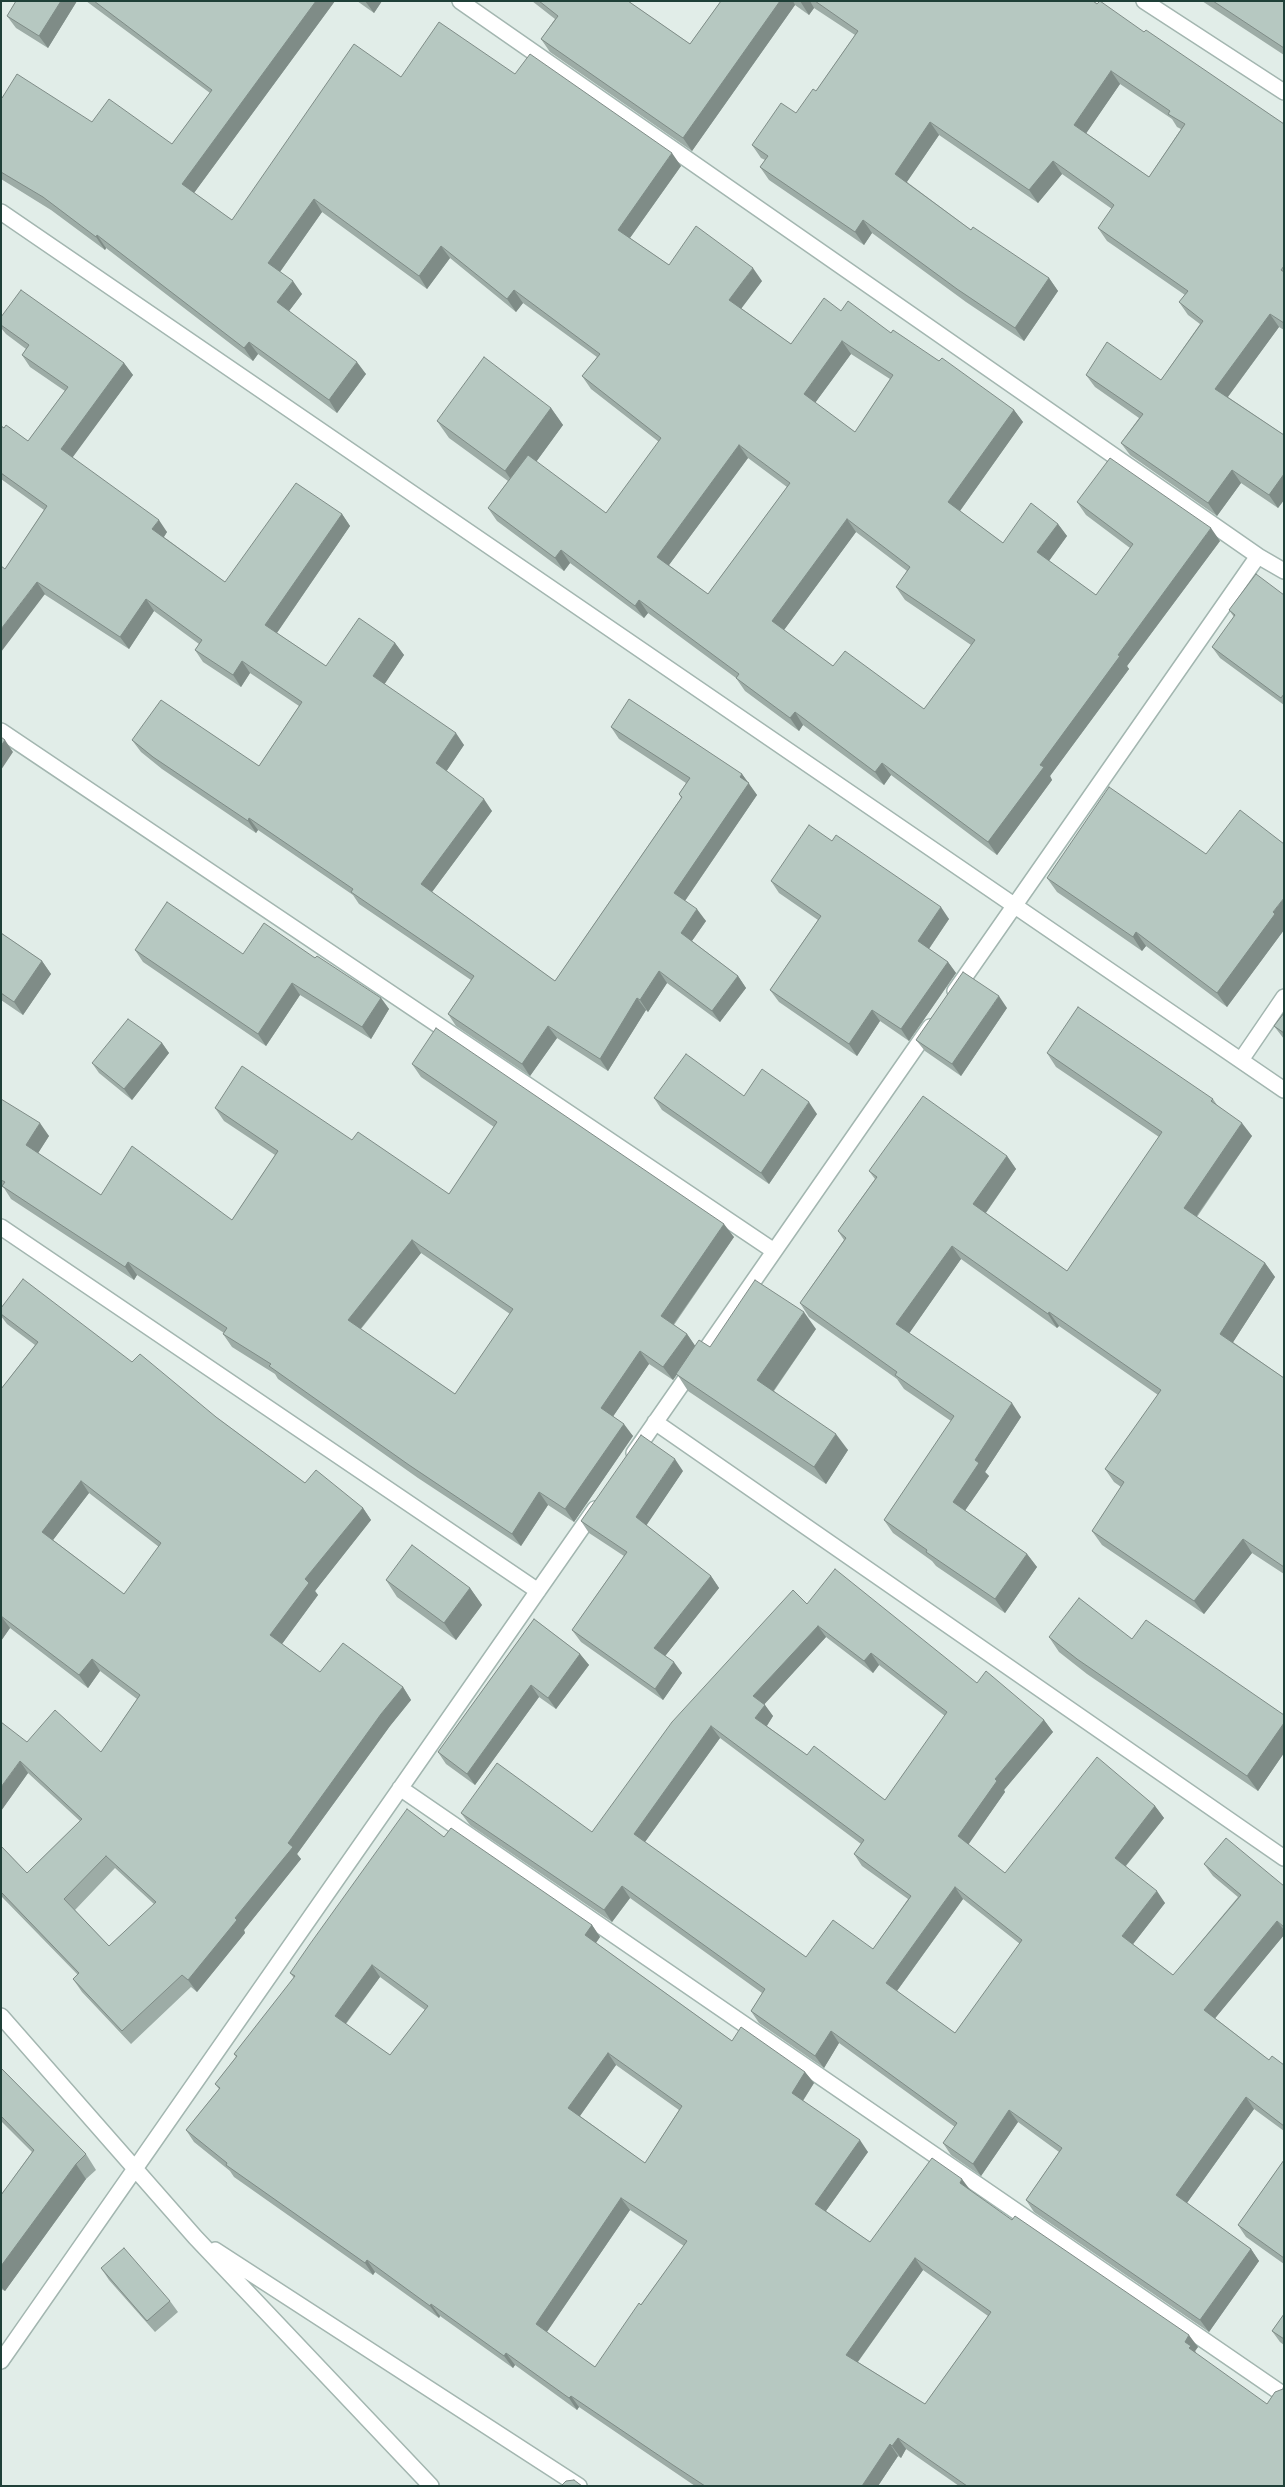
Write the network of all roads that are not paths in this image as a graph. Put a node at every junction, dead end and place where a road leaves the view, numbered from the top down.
1 (460, 1) edge
2 (1144, 1) edge
3 (1284, 92) edge
4 (1, 212) edge
5 (1258, 556) junction
6 (1284, 571) edge
7 (1, 731) edge
8 (1015, 905) junction
9 (1284, 997) edge
10 (948, 1002) edge
11 (936, 1018) edge
12 (1242, 1060) junction
13 (1284, 1090) edge
14 (1, 1227) edge
15 (774, 1251) junction
16 (655, 1422) junction
17 (627, 1462) edge
18 (605, 1495) edge
19 (538, 1591) junction
20 (400, 1788) junction
21 (1284, 1858) edge
22 (1, 2016) edge
23 (134, 2170) junction
24 (195, 2237) junction
25 (1, 2361) edge
26 (1284, 2394) edge
27 (431, 2486) edge
28 (579, 2486) edge

1 - 5 street
2 - 3 street
4 - 8 street
5 - 6 street
5 - 8 street
7 - 15 street
8 - 10 street
8 - 12 street
9 - 12 street
11 - 15 street
12 - 13 street
14 - 19 street
15 - 16 street
16 - 17 street
16 - 21 street
18 - 19 street
19 - 20 street
20 - 23 street
20 - 26 street
22 - 23 street
23 - 24 street
23 - 25 street
24 - 27 street
24 - 28 street

